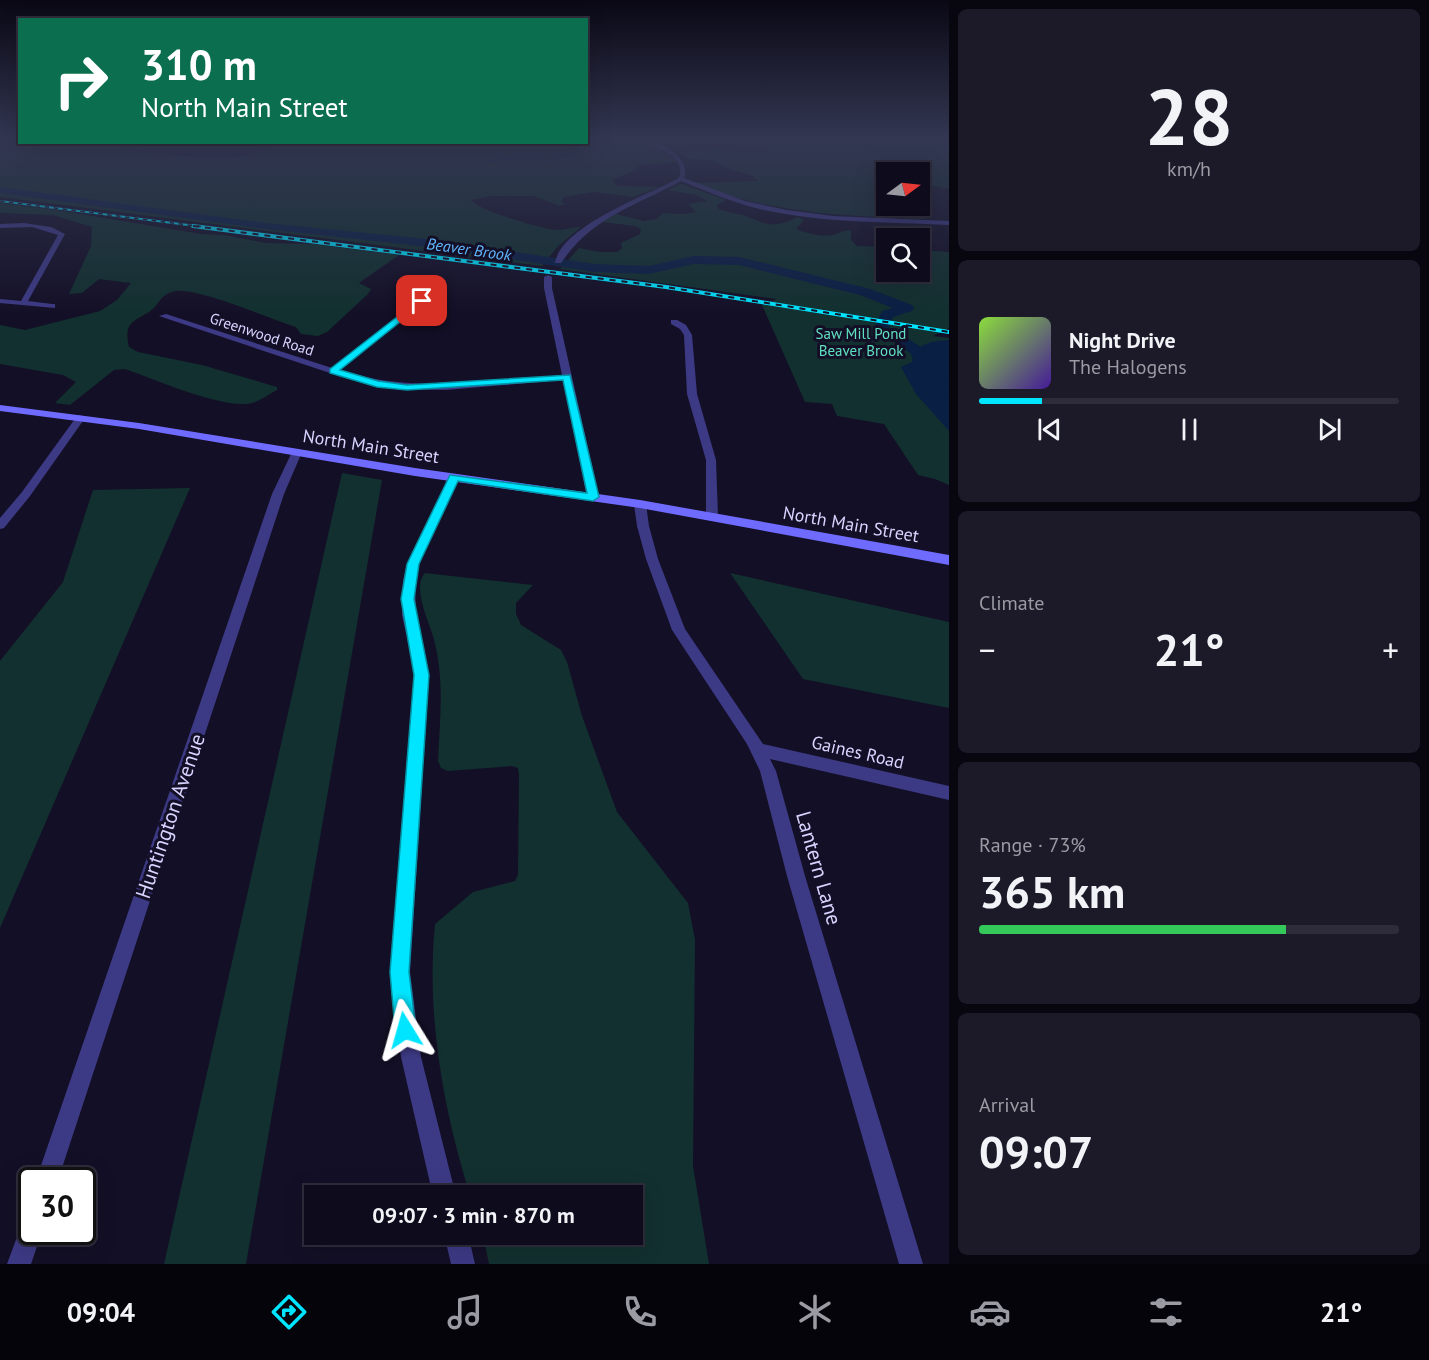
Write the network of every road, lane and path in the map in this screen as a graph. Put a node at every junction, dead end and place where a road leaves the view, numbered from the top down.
1 (641, 198) edge
2 (730, 198) edge
3 (949, 223) edge
4 (0, 226) edge
5 (558, 261) dead end
6 (548, 277) dead end
7 (438, 288) dead end
8 (0, 301) edge
9 (23, 304) junction
10 (52, 306) dead end
11 (163, 316) dead end
12 (674, 322) dead end
13 (333, 371) junction
14 (567, 377) junction
15 (0, 408) edge
16 (80, 418) junction
17 (297, 452) junction
18 (454, 477) junction
19 (593, 497) junction
20 (640, 504) junction
21 (712, 516) junction
22 (0, 525) edge
23 (949, 560) edge
24 (759, 750) junction
25 (949, 793) edge
26 (51, 1167) edge
27 (442, 1185) edge
28 (26, 1245) edge
29 (459, 1245) edge
30 (19, 1264) edge
31 (463, 1264) edge
32 (911, 1264) edge

1 - 5 street
2 - 3 street
4 - 9 street
6 - 14 street
7 - 13 street
8 - 9 street
9 - 10 street
11 - 13 street, Greenwood Road
12 - 21 street
13 - 14 street, Greenwood Road
14 - 19 street
15 - 16 main road, North Main Street
16 - 17 main road, North Main Street
16 - 22 street
17 - 18 main road, North Main Street
17 - 26 street, Huntington Avenue
18 - 19 main road, North Main Street
18 - 27 street
19 - 20 main road, North Main Street
20 - 21 main road, North Main Street
20 - 24 street, Lantern Lane
21 - 23 main road, North Main Street
24 - 25 street, Gaines Road
24 - 32 street, Lantern Lane
28 - 30 street
29 - 31 street

